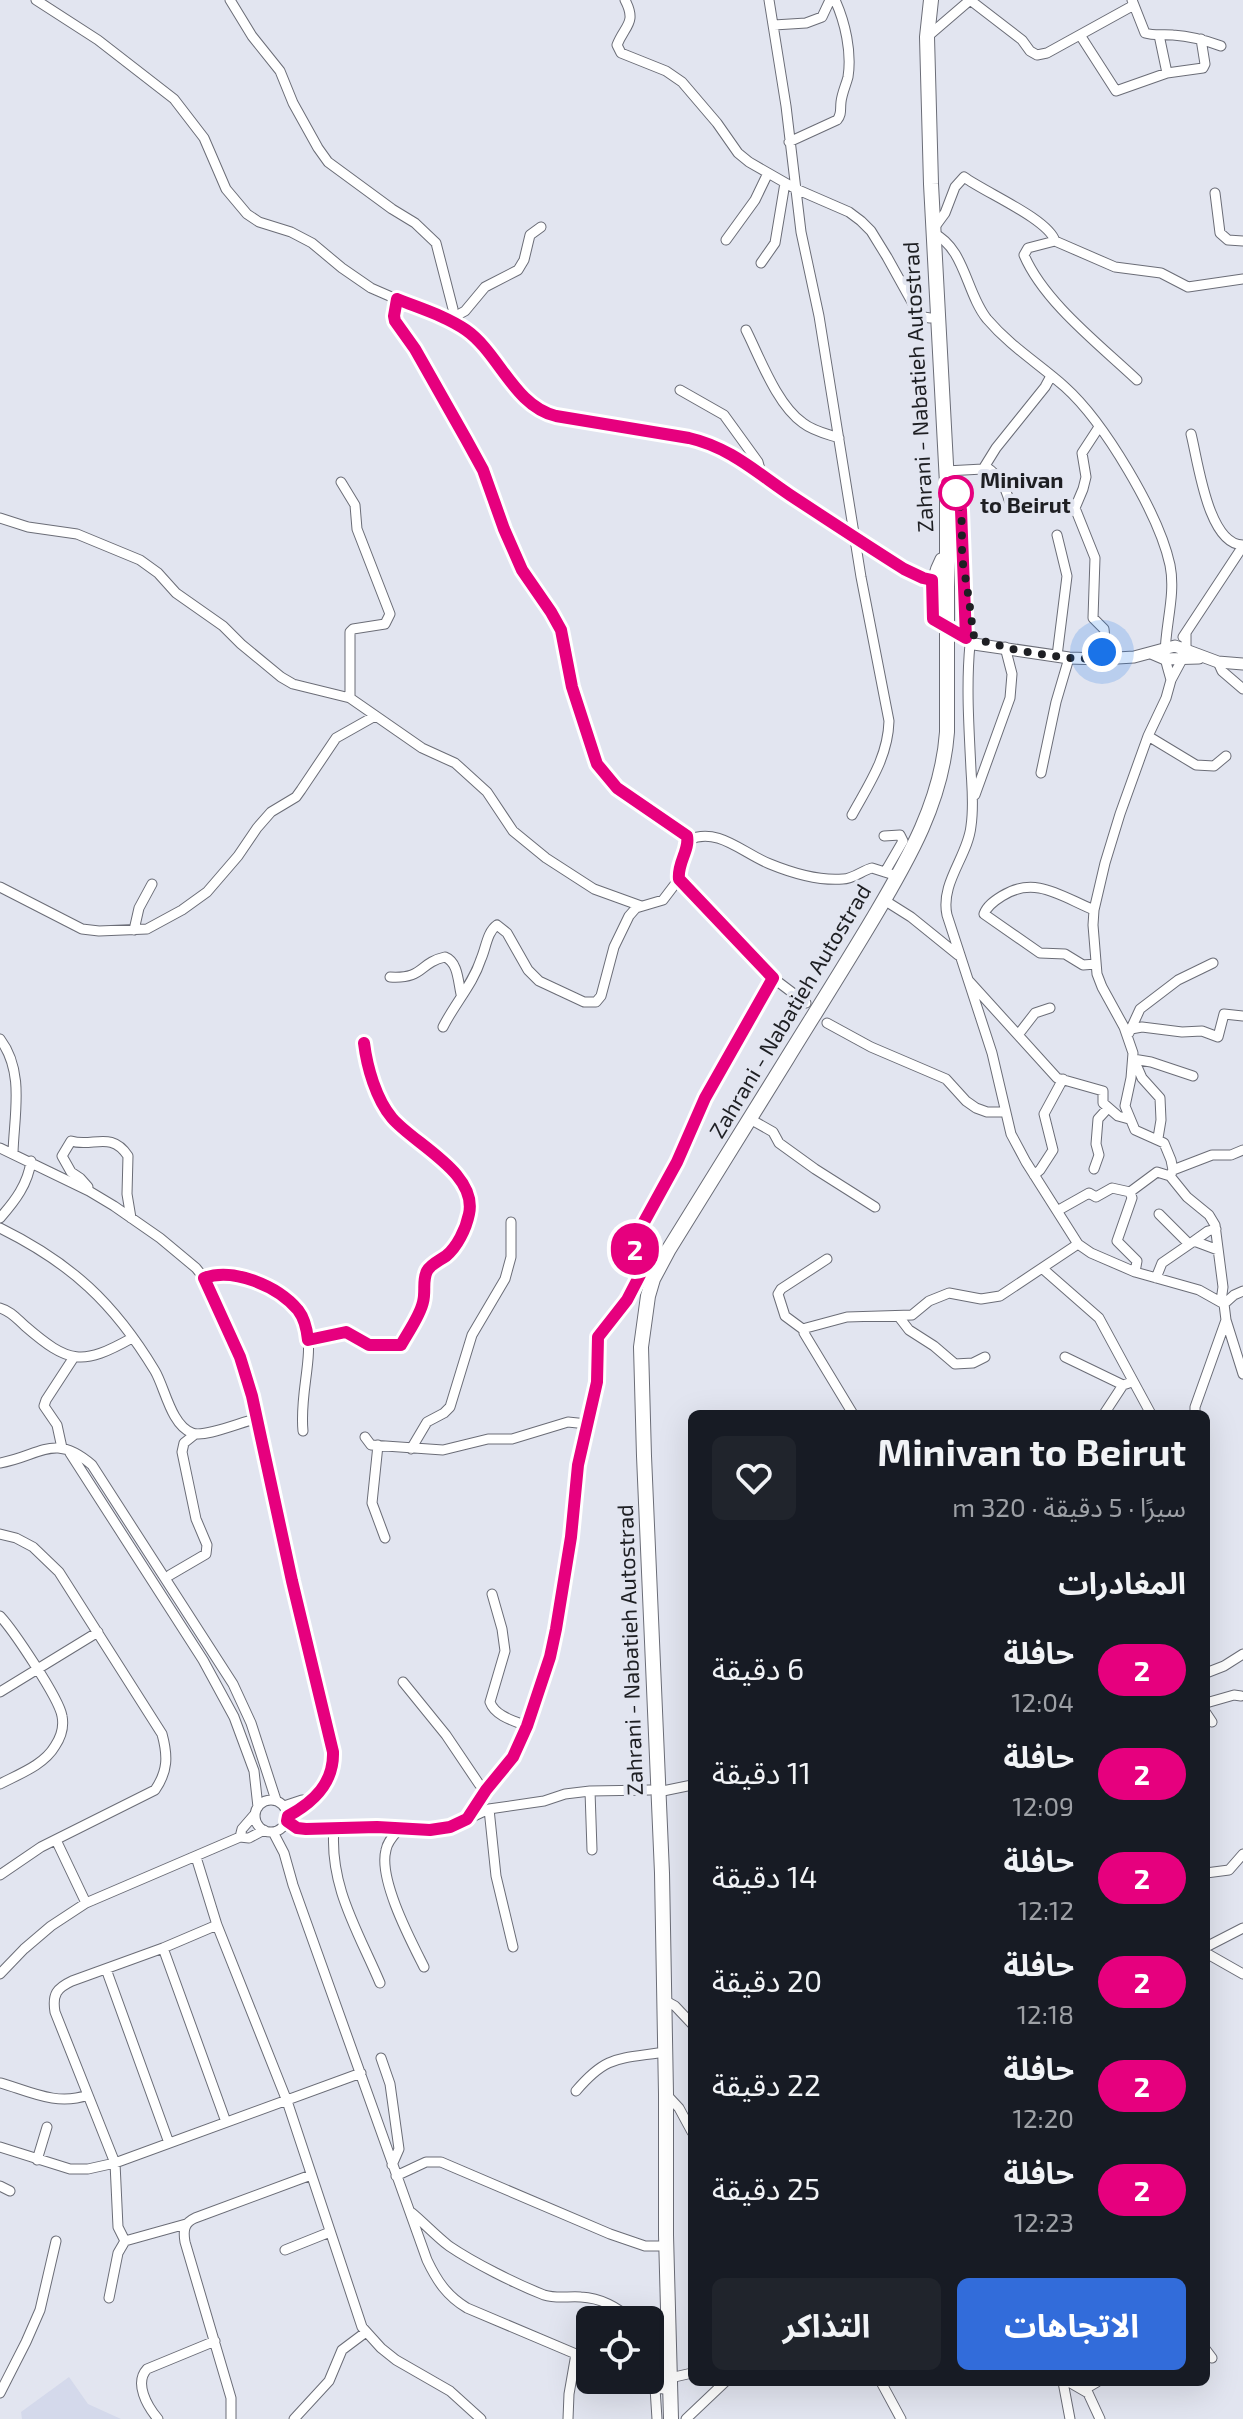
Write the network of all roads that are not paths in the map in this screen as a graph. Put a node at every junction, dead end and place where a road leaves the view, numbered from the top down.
1 (36, 0) edge
2 (230, 0) edge
3 (625, 0) edge
4 (769, 0) edge
5 (832, 0) edge
6 (928, 0) edge
7 (970, 0) edge
8 (1133, 3) edge
9 (774, 25) junction
10 (1080, 35) junction
11 (1159, 35) junction
12 (927, 37) junction
13 (1201, 39) junction
14 (1221, 46) dead end
15 (1167, 73) junction
16 (789, 142) junction
17 (768, 173) junction
18 (785, 183) junction
19 (796, 189) junction
20 (1215, 193) dead end
21 (541, 227) dead end
22 (932, 236) junction
23 (726, 240) dead end
24 (1055, 241) junction
25 (1243, 241) edge
26 (761, 263) dead end
27 (931, 263) junction
28 (1243, 279) edge
29 (397, 299) junction
30 (930, 318) junction
31 (454, 320) junction
32 (746, 330) dead end
33 (1051, 376) junction
34 (1137, 380) dead end
35 (680, 390) dead end
36 (1099, 427) junction
37 (1191, 434) dead end
38 (839, 438) junction
39 (985, 466) junction
40 (761, 473) junction
41 (947, 477) junction
42 (341, 482) dead end
43 (1012, 511) dead end
44 (0, 518) edge
45 (1057, 535) dead end
46 (855, 538) junction
47 (1243, 545) edge
48 (937, 581) junction
49 (969, 639) junction
50 (1002, 646) junction
51 (1020, 651) junction
52 (1175, 652) junction
53 (1057, 656) junction
54 (1069, 658) junction
55 (1101, 659) junction
56 (1218, 662) junction
57 (1243, 664) edge
58 (1012, 674) junction
59 (1171, 680) junction
60 (1243, 689) edge
61 (350, 698) junction
62 (375, 716) junction
63 (1148, 736) junction
64 (1226, 756) dead end
65 (1041, 773) dead end
66 (974, 798) junction
67 (852, 815) dead end
68 (884, 836) dead end
69 (689, 840) junction
70 (888, 873) junction
71 (679, 879) junction
72 (152, 884) dead end
73 (0, 887) edge
74 (884, 900) junction
75 (641, 906) junction
76 (1094, 910) junction
77 (134, 930) junction
78 (960, 957) junction
79 (1213, 963) dead end
80 (1096, 964) junction
81 (390, 977) dead end
82 (773, 978) junction
83 (967, 979) junction
84 (461, 994) junction
85 (806, 1003) dead end
86 (1050, 1008) dead end
87 (1243, 1016) edge
88 (827, 1023) dead end
89 (443, 1027) dead end
90 (1129, 1032) junction
91 (1018, 1035) junction
92 (0, 1039) edge
93 (364, 1043) dead end
94 (1133, 1059) junction
95 (1193, 1076) dead end
96 (770, 1079) junction
97 (1063, 1079) junction
98 (1108, 1108) junction
99 (1005, 1112) junction
100 (750, 1119) junction
101 (1129, 1119) junction
102 (1158, 1138) junction
103 (0, 1148) edge
104 (1243, 1150) edge
105 (13, 1153) junction
106 (31, 1161) junction
107 (1094, 1169) dead end
108 (1172, 1173) junction
109 (1034, 1175) junction
110 (89, 1191) junction
111 (1130, 1192) junction
112 (875, 1207) dead end
113 (1057, 1211) junction
114 (1159, 1214) dead end
115 (0, 1218) edge
116 (131, 1218) junction
117 (511, 1222) dead end
118 (0, 1228) edge
119 (1216, 1229) junction
120 (1192, 1242) junction
121 (1078, 1244) junction
122 (1218, 1250) junction
123 (1126, 1251) junction
124 (827, 1259) dead end
125 (1116, 1265) junction
126 (1042, 1268) junction
127 (1135, 1272) junction
128 (645, 1273) junction
129 (204, 1278) junction
130 (1156, 1278) junction
131 (1243, 1291) edge
132 (1223, 1303) junction
133 (0, 1308) edge
134 (899, 1317) junction
135 (1226, 1320) junction
136 (804, 1330) junction
137 (132, 1338) junction
138 (308, 1340) junction
139 (74, 1357) junction
140 (985, 1357) dead end
141 (1065, 1357) dead end
142 (1243, 1374) edge
143 (1128, 1384) junction
144 (851, 1410) edge
145 (1107, 1410) edge
146 (1148, 1410) edge
147 (1194, 1410) edge
148 (256, 1419) junction
149 (587, 1424) junction
150 (303, 1431) dead end
151 (194, 1435) junction
152 (365, 1437) dead end
153 (378, 1445) junction
154 (411, 1449) junction
155 (66, 1450) junction
156 (0, 1463) edge
157 (0, 1534) edge
158 (385, 1538) dead end
159 (170, 1575) dead end
160 (492, 1594) dead end
161 (0, 1616) edge
162 (98, 1632) junction
163 (214, 1653) junction
164 (1243, 1654) edge
165 (203, 1660) junction
166 (38, 1670) junction
167 (1210, 1671) edge
168 (403, 1682) dead end
169 (0, 1692) edge
170 (1241, 1696) dead end
171 (1210, 1702) edge
172 (527, 1726) junction
173 (0, 1784) edge
174 (688, 1786) edge
175 (486, 1790) junction
176 (590, 1791) junction
177 (654, 1791) junction
178 (489, 1809) junction
179 (256, 1810) junction
180 (284, 1814) junction
181 (467, 1819) junction
182 (334, 1828) junction
183 (399, 1829) junction
184 (269, 1831) junction
185 (240, 1837) junction
186 (56, 1840) junction
187 (592, 1850) dead end
188 (284, 1853) junction
189 (1243, 1854) edge
190 (196, 1857) junction
191 (1210, 1872) edge
192 (0, 1875) edge
193 (86, 1903) junction
194 (659, 1923) junction
195 (217, 1925) junction
196 (1243, 1928) edge
197 (1210, 1945) edge
198 (513, 1947) dead end
199 (163, 1948) junction
200 (1210, 1955) edge
201 (424, 1967) dead end
202 (106, 1969) junction
203 (0, 1974) edge
204 (1243, 1974) edge
205 (380, 1983) dead end
206 (664, 2000) junction
207 (688, 2020) edge
208 (688, 2023) edge
209 (664, 2027) junction
210 (658, 2053) junction
211 (381, 2058) dead end
212 (361, 2073) junction
213 (1, 2083) edge
214 (576, 2091) dead end
215 (666, 2094) junction
216 (88, 2095) junction
217 (287, 2101) junction
218 (226, 2122) junction
219 (688, 2125) edge
220 (47, 2127) dead end
221 (169, 2143) junction
222 (0, 2147) edge
223 (37, 2160) junction
224 (115, 2163) junction
225 (392, 2165) junction
226 (311, 2175) junction
227 (396, 2176) junction
228 (410, 2210) junction
229 (186, 2224) junction
230 (330, 2232) junction
231 (56, 2241) dead end
232 (125, 2241) junction
233 (659, 2246) junction
234 (285, 2250) dead end
235 (109, 2298) dead end
236 (612, 2306) edge
237 (657, 2306) edge
238 (366, 2332) junction
239 (664, 2335) edge
240 (215, 2341) junction
241 (576, 2354) joint
242 (688, 2375) edge
243 (664, 2385) edge
244 (721, 2386) edge
245 (883, 2386) edge
246 (1064, 2386) edge
247 (1078, 2386) edge
248 (1090, 2386) edge
249 (1085, 2389) junction
250 (664, 2392) edge
251 (0, 2393) edge
252 (661, 2394) edge
253 (158, 2419) edge
254 (231, 2419) edge
255 (294, 2419) edge
256 (481, 2419) edge
257 (568, 2419) edge
258 (657, 2419) edge
259 (668, 2419) edge
260 (686, 2419) edge
261 (901, 2419) edge
262 (1070, 2419) edge
263 (1100, 2419) edge

1 - 29 street
2 - 31 street
3 - 17 street
4 - 9 street
5 - 9 street
5 - 16 street
6 - 12 highway, Zahrani - Nabatieh Autostrad
6 - 22 highway, Zahrani - Nabatieh Autostrad
7 - 10 street
7 - 12 street
8 - 10 street
8 - 11 street
9 - 16 street
10 - 15 street
11 - 13 street
11 - 15 street
12 - 22 highway, Zahrani - Nabatieh Autostrad
13 - 14 street
13 - 15 street
16 - 19 street
17 - 18 street
17 - 23 street
18 - 19 street
18 - 26 street
19 - 30 street
19 - 38 street
20 - 25 street
21 - 31 street
22 - 24 street
22 - 27 highway, Zahrani - Nabatieh Autostrad
22 - 33 street
24 - 28 street
24 - 34 street
27 - 30 highway, Zahrani - Nabatieh Autostrad
27 - 41 highway, Zahrani - Nabatieh Autostrad
29 - 31 street
29 - 69 street
30 - 48 highway, Zahrani - Nabatieh Autostrad
31 - 40 street
32 - 38 street
33 - 36 street
33 - 39 street
35 - 40 street
36 - 52 street
36 - 55 street
37 - 47 street
38 - 46 street
39 - 41 street
39 - 43 street
40 - 46 street
41 - 49 main road
41 - 74 highway, Zahrani - Nabatieh Autostrad
42 - 61 street
44 - 61 street
45 - 53 street
46 - 48 street
46 - 67 street
47 - 52 street
48 - 49 main road, bridge
48 - 70 highway, Zahrani - Nabatieh Autostrad
49 - 50 main road
49 - 66 street
50 - 51 main road
50 - 58 street
51 - 53 main road
51 - 58 street
52 - 55 main road
52 - 56 main road
52 - 59 street
52 - 59 street
53 - 54 main road
54 - 55 main road
54 - 65 street
56 - 57 main road
56 - 60 street
58 - 66 street
59 - 63 street
61 - 62 street
62 - 75 street
62 - 77 street
63 - 64 street
63 - 76 street
66 - 78 street
68 - 70 street
69 - 70 street
69 - 71 street
70 - 96 highway, Zahrani - Nabatieh Autostrad
71 - 75 street
71 - 82 street
72 - 77 street
73 - 77 street
74 - 78 street
74 - 96 highway, Zahrani - Nabatieh Autostrad
75 - 84 street
76 - 80 street
76 - 80 street
78 - 83 street
79 - 90 street
80 - 90 street
81 - 84 street
82 - 85 street
82 - 128 street
83 - 91 street
83 - 99 street
84 - 89 street
86 - 91 street
87 - 90 street
88 - 99 street
90 - 94 street
91 - 97 street
92 - 105 street
93 - 138 street
94 - 95 street
94 - 101 street
94 - 102 street
96 - 100 highway, Zahrani - Nabatieh Autostrad
96 - 128 highway, Zahrani - Nabatieh Autostrad
97 - 98 street
97 - 109 street
98 - 101 street
98 - 107 street
99 - 109 street
100 - 112 street
100 - 177 highway, Zahrani - Nabatieh Autostrad
101 - 102 street
102 - 108 street
103 - 105 street
104 - 108 street
105 - 106 street
106 - 110 street
106 - 115 street
108 - 111 street
108 - 119 street
109 - 113 street
110 - 116 street
110 - 116 street
111 - 113 street
111 - 123 street
113 - 121 street
114 - 120 street
116 - 129 street
117 - 154 street
118 - 137 street
119 - 120 street
119 - 122 street
120 - 122 street
120 - 130 street
121 - 125 street
121 - 126 street
122 - 132 street
123 - 125 street
123 - 127 street
124 - 136 street
125 - 127 street
126 - 134 street
126 - 143 street
127 - 130 street
128 - 149 street
128 - 177 highway, Zahrani - Nabatieh Autostrad
129 - 138 street
129 - 148 street
130 - 132 street
131 - 132 street
132 - 135 street
133 - 139 street
134 - 136 street
134 - 140 street
135 - 142 street
135 - 147 street
136 - 144 street
137 - 139 street
137 - 151 street
138 - 150 street
139 - 155 street
141 - 143 street
143 - 145 street
143 - 146 street
148 - 151 street
148 - 180 street
149 - 154 street
149 - 172 street
151 - 159 street
152 - 153 street
153 - 154 street
153 - 158 street
155 - 156 street
155 - 163 street
155 - 165 street
157 - 162 street
160 - 172 street
161 - 166 street
162 - 166 street
162 - 186 street
163 - 165 street
163 - 180 street
164 - 167 street
165 - 179 street
166 - 169 street
166 - 173 street
168 - 175 street
170 - 171 street
172 - 175 street
174 - 177 street
175 - 181 street
176 - 177 street
176 - 178 street
176 - 187 street
177 - 194 highway, Zahrani - Nabatieh Autostrad
178 - 181 street
178 - 198 street
179 - 180 street
179 - 184 street
179 - 185 street
180 - 182 street
180 - 184 street
180 - 188 street
181 - 183 street
182 - 183 street
182 - 205 street
183 - 201 street
184 - 185 street
184 - 188 street
185 - 190 street
186 - 192 street
186 - 193 street
188 - 212 street
189 - 191 street
190 - 193 street
190 - 195 street
193 - 203 street
194 - 206 highway, Zahrani - Nabatieh Autostrad
194 - 210 highway, Zahrani - Nabatieh Autostrad
195 - 199 street
195 - 217 street
196 - 197 street
199 - 202 street
199 - 218 street
200 - 204 street
202 - 216 street
202 - 221 street
206 - 207 street
206 - 209 highway, Zahrani - Nabatieh Autostrad
208 - 209 street
209 - 215 highway, Zahrani - Nabatieh Autostrad
210 - 214 street
210 - 233 highway, Zahrani - Nabatieh Autostrad
211 - 225 street
212 - 217 street
212 - 225 street
213 - 216 street
215 - 219 street
215 - 239 highway, Zahrani - Nabatieh Autostrad
216 - 224 street
217 - 218 street
217 - 226 street
218 - 221 street
220 - 223 street
221 - 224 street
222 - 223 street
223 - 224 street
224 - 232 street
225 - 227 street
226 - 229 street
226 - 230 street
227 - 228 street
227 - 233 street
228 - 236 street
228 - 241 street
229 - 232 street
229 - 240 street
230 - 234 street
230 - 238 street
231 - 251 street
232 - 235 street
233 - 237 highway, Zahrani - Nabatieh Autostrad
238 - 255 street
238 - 256 street
240 - 253 street
240 - 254 street
241 - 257 street
242 - 243 street
244 - 260 street
245 - 261 street
246 - 262 street
247 - 249 street
248 - 249 street
249 - 263 street
250 - 259 highway, Zahrani - Nabatieh Autostrad
252 - 258 street

